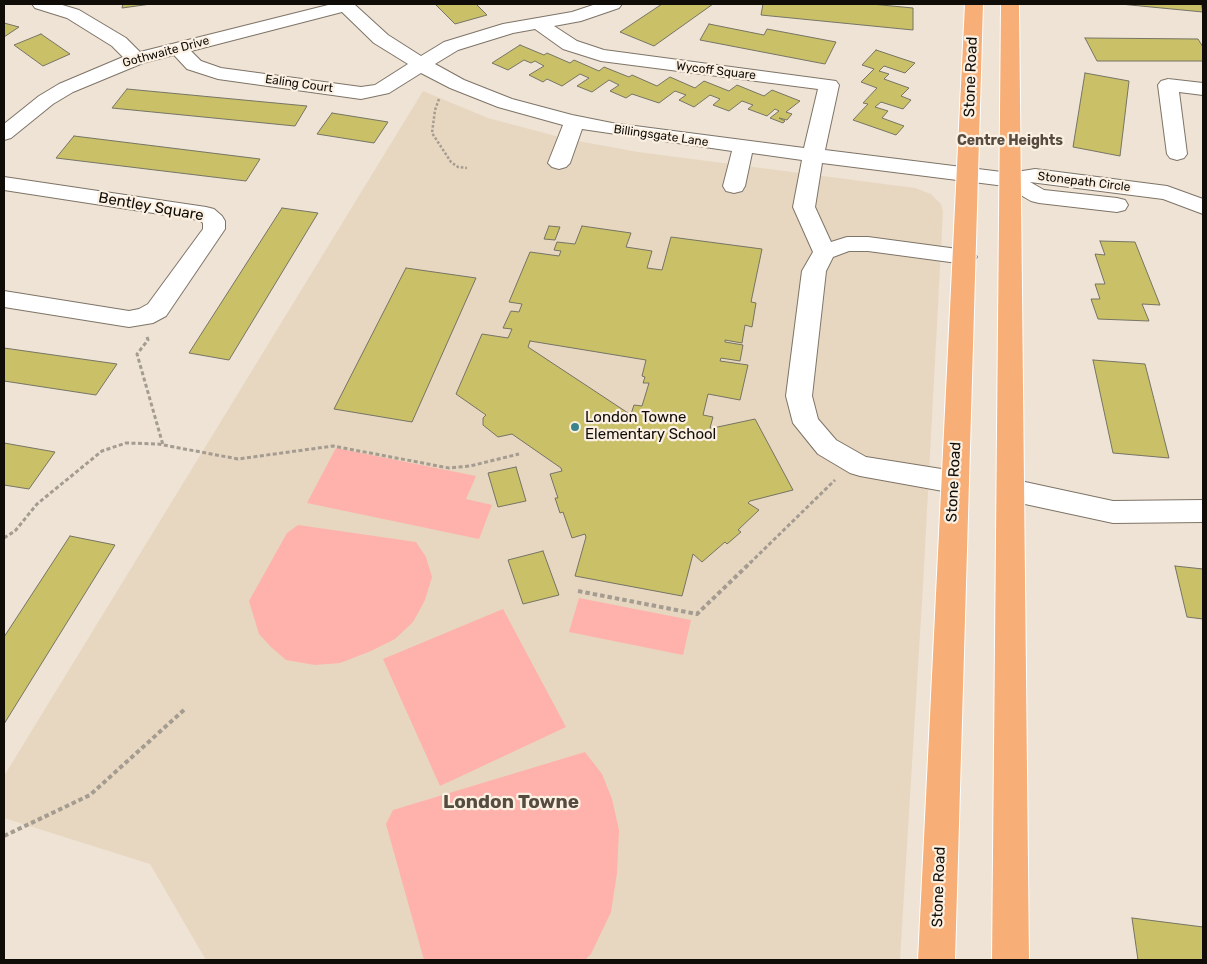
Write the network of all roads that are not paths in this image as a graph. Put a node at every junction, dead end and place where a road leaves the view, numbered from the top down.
1 (41, 4) edge
2 (613, 4) edge
3 (974, 4) edge
4 (1010, 4) edge
5 (344, 5) edge
6 (74, 9) edge
7 (539, 24) junction
8 (178, 48) junction
9 (136, 59) junction
10 (420, 64) junction
11 (1203, 89) edge
12 (575, 122) junction
13 (4, 134) edge
14 (743, 147) junction
15 (1178, 154) dead end
16 (813, 156) junction
17 (559, 163) dead end
18 (968, 175) junction
19 (1010, 180) junction
20 (4, 183) edge
21 (734, 186) dead end
22 (1203, 207) edge
23 (1203, 211) edge
24 (824, 252) junction
25 (965, 257) junction
26 (4, 299) edge
27 (954, 482) junction
28 (1011, 490) junction
29 (1203, 511) edge
30 (936, 960) edge
31 (1011, 960) edge

1 - 6 street
2 - 7 street, Ealing Court
3 - 18 main road, Stone Road
4 - 19 main road
5 - 8 street, Gothwaite Drive
5 - 10 street, Billingsgate Lane
6 - 9 street
7 - 10 street, Ealing Court
7 - 16 street, Wycoff Square
8 - 9 street, Gothwaite Drive
8 - 10 street, Ealing Court
9 - 13 street, Gothwaite Drive
10 - 12 street, Billingsgate Lane
11 - 15 street
12 - 14 street, Billingsgate Lane
12 - 17 street
14 - 16 street, Billingsgate Lane
14 - 21 street
16 - 18 street, Billingsgate Lane
16 - 24 street
18 - 19 street, Billingsgate Lane
18 - 25 main road, Stone Road
19 - 22 street, Stonepath Circle
19 - 28 main road
20 - 26 street, Bentley Square
22 - 23 street, Stonepath Circle
24 - 25 street
24 - 27 street
25 - 27 main road, Stone Road
27 - 30 main road, Stone Road
28 - 29 street
28 - 31 main road

